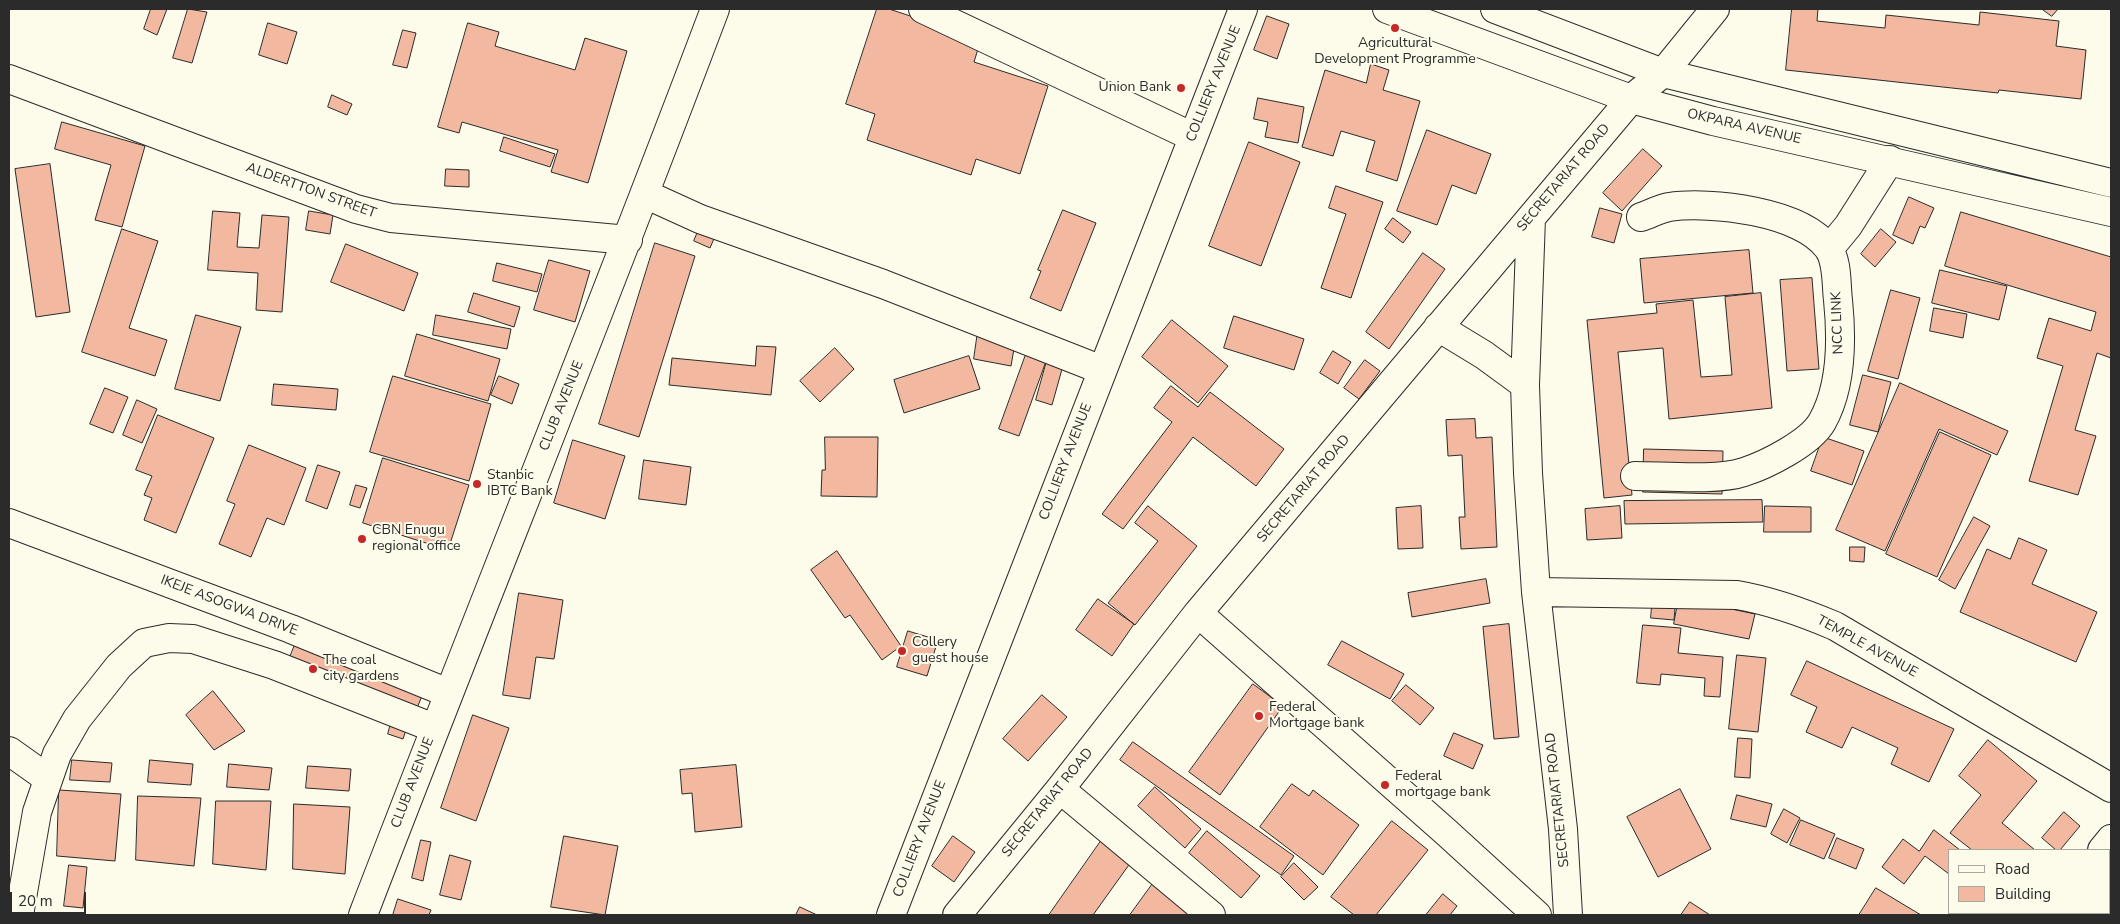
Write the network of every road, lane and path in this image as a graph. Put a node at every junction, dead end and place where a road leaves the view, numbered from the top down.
1 (715, 9) edge
2 (923, 9) edge
3 (1244, 9) edge
4 (1387, 9) edge
5 (1495, 9) edge
6 (1715, 9) edge
7 (1663, 73) junction
8 (9, 79) edge
9 (1631, 99) junction
10 (1193, 137) junction
11 (1890, 160) junction
12 (2111, 183) edge
13 (645, 194) junction
14 (2111, 212) edge
15 (1640, 217) dead end
16 (1531, 218) junction
17 (628, 240) junction
18 (1829, 249) junction
19 (1438, 327) junction
20 (1102, 370) junction
21 (1524, 385) junction
22 (1634, 476) dead end
23 (9, 523) edge
24 (1536, 592) junction
25 (1198, 613) junction
26 (448, 693) junction
27 (434, 728) junction
28 (9, 751) edge
29 (47, 778) junction
30 (2111, 788) edge
31 (1060, 789) junction
32 (2111, 839) edge
33 (2103, 849) edge
34 (895, 913) edge
35 (20, 915) edge
36 (363, 915) edge
37 (957, 915) edge
38 (1212, 915) edge
39 (1536, 915) edge
40 (1568, 915) edge

1 - 13 street, CLUB AVENUE
2 - 10 street
3 - 10 street, COLLIERY AVENUE
4 - 9 street, OKPARA AVENUE
5 - 7 street
6 - 7 street, SECRETARIAT ROAD
7 - 9 street, SECRETARIAT ROAD
7 - 12 street
8 - 17 street, ALDERTTON STREET
9 - 11 street, OKPARA AVENUE
9 - 16 street, SECRETARIAT ROAD
10 - 20 street, COLLIERY AVENUE
11 - 14 street, OKPARA AVENUE
11 - 18 street
13 - 17 street, CLUB AVENUE
13 - 20 street
15 - 18 street
16 - 19 street, SECRETARIAT ROAD
16 - 21 street, SECRETARIAT ROAD
17 - 26 street, CLUB AVENUE
18 - 22 street, NCC LINK
19 - 21 street
19 - 25 street, SECRETARIAT ROAD
20 - 34 street, COLLIERY AVENUE
21 - 24 street, SECRETARIAT ROAD
23 - 26 street, IKEJE ASOGWA DRIVE
24 - 30 street, TEMPLE AVENUE
24 - 40 street, SECRETARIAT ROAD
25 - 31 street, SECRETARIAT ROAD
25 - 39 street
26 - 27 street, CLUB AVENUE
27 - 29 street
27 - 36 street, CLUB AVENUE
28 - 29 street
29 - 35 street
31 - 37 street, SECRETARIAT ROAD
31 - 38 street
32 - 33 street

